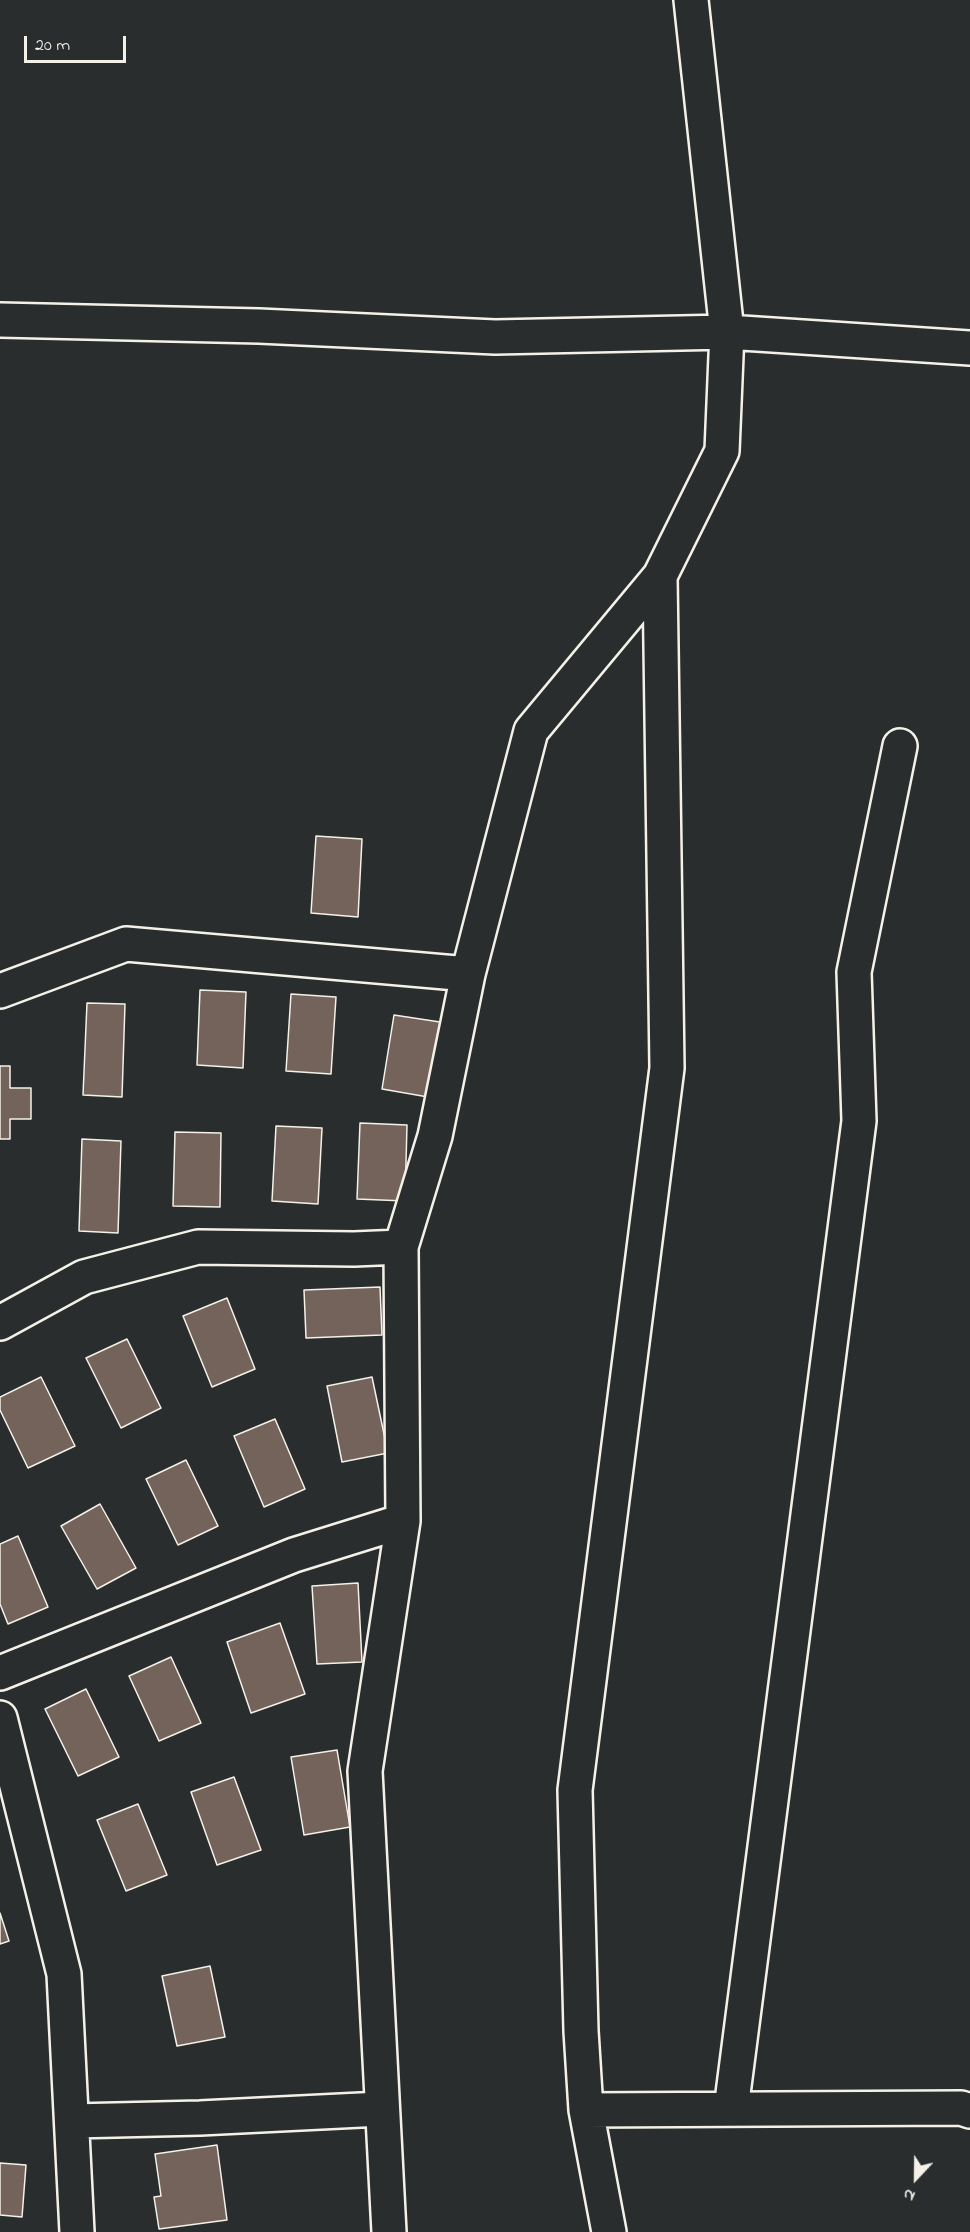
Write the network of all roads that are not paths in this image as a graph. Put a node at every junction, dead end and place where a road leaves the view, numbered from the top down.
1 (691, 0) edge
2 (0, 320) edge
3 (727, 332) junction
4 (970, 348) edge
5 (660, 576) junction
6 (900, 746) dead end
7 (468, 974) junction
8 (0, 991) edge
9 (401, 1246) junction
10 (0, 1323) edge
11 (403, 1521) junction
12 (0, 1673) edge
13 (0, 1718) edge
14 (381, 2109) junction
15 (731, 2109) junction
16 (586, 2110) junction
17 (970, 2111) edge
18 (73, 2121) junction
19 (77, 2232) edge
20 (389, 2232) edge
21 (609, 2232) edge

1 - 3 street
2 - 3 street
3 - 4 street
3 - 5 street
5 - 7 street
5 - 16 street
6 - 15 street
7 - 8 street
7 - 9 street
9 - 10 street
9 - 11 street
11 - 12 street
11 - 14 street
13 - 18 street
14 - 18 street
14 - 20 street
15 - 16 street
15 - 17 street
16 - 21 street
18 - 19 street

